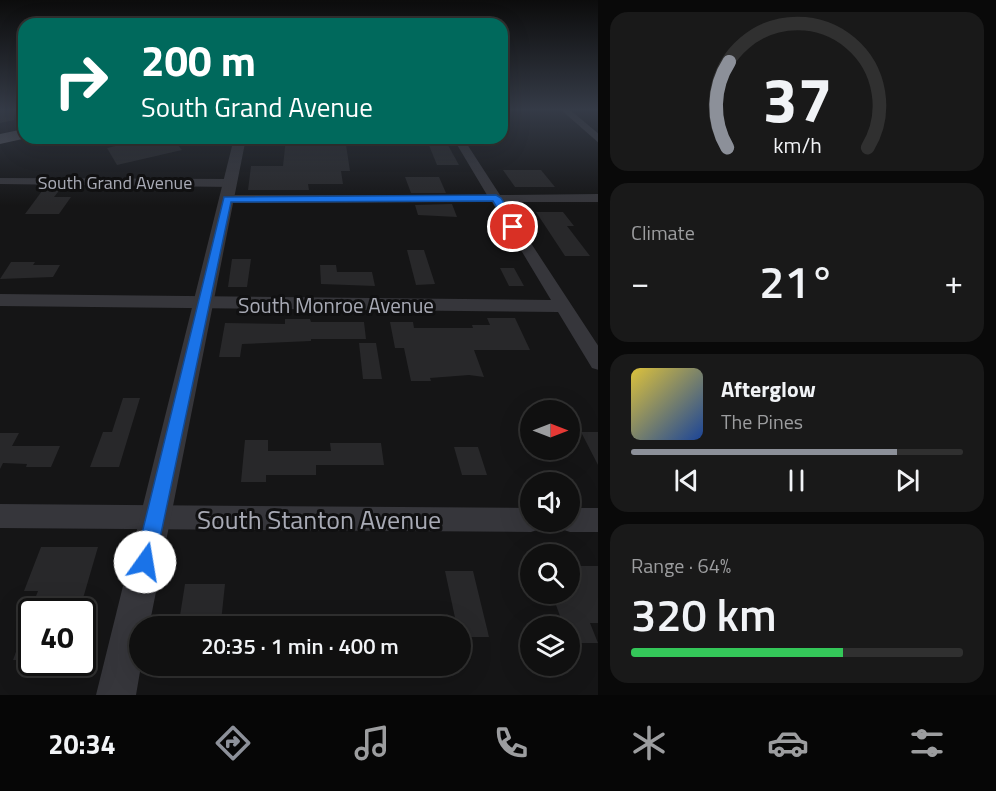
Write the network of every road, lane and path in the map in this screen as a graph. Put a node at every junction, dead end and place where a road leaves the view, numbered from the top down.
1 (239, 144) edge
2 (462, 144) edge
3 (0, 182) edge
4 (229, 191) junction
5 (496, 198) junction
6 (598, 198) edge
7 (0, 300) edge
8 (204, 304) junction
9 (564, 306) junction
10 (598, 363) edge
11 (0, 516) edge
12 (155, 517) junction
13 (520, 520) edge
14 (580, 520) edge
15 (598, 520) edge
16 (116, 695) edge

1 - 4 street
2 - 5 street
3 - 4 street, South Grand Avenue
4 - 5 street, South Grand Avenue
4 - 8 street
5 - 6 street, South Grand Avenue
5 - 9 street
7 - 8 street, South Monroe Avenue
8 - 9 street, South Monroe Avenue
8 - 12 street
9 - 10 street
11 - 12 street, South Stanton Avenue
12 - 13 street, South Stanton Avenue
12 - 16 street
14 - 15 street

